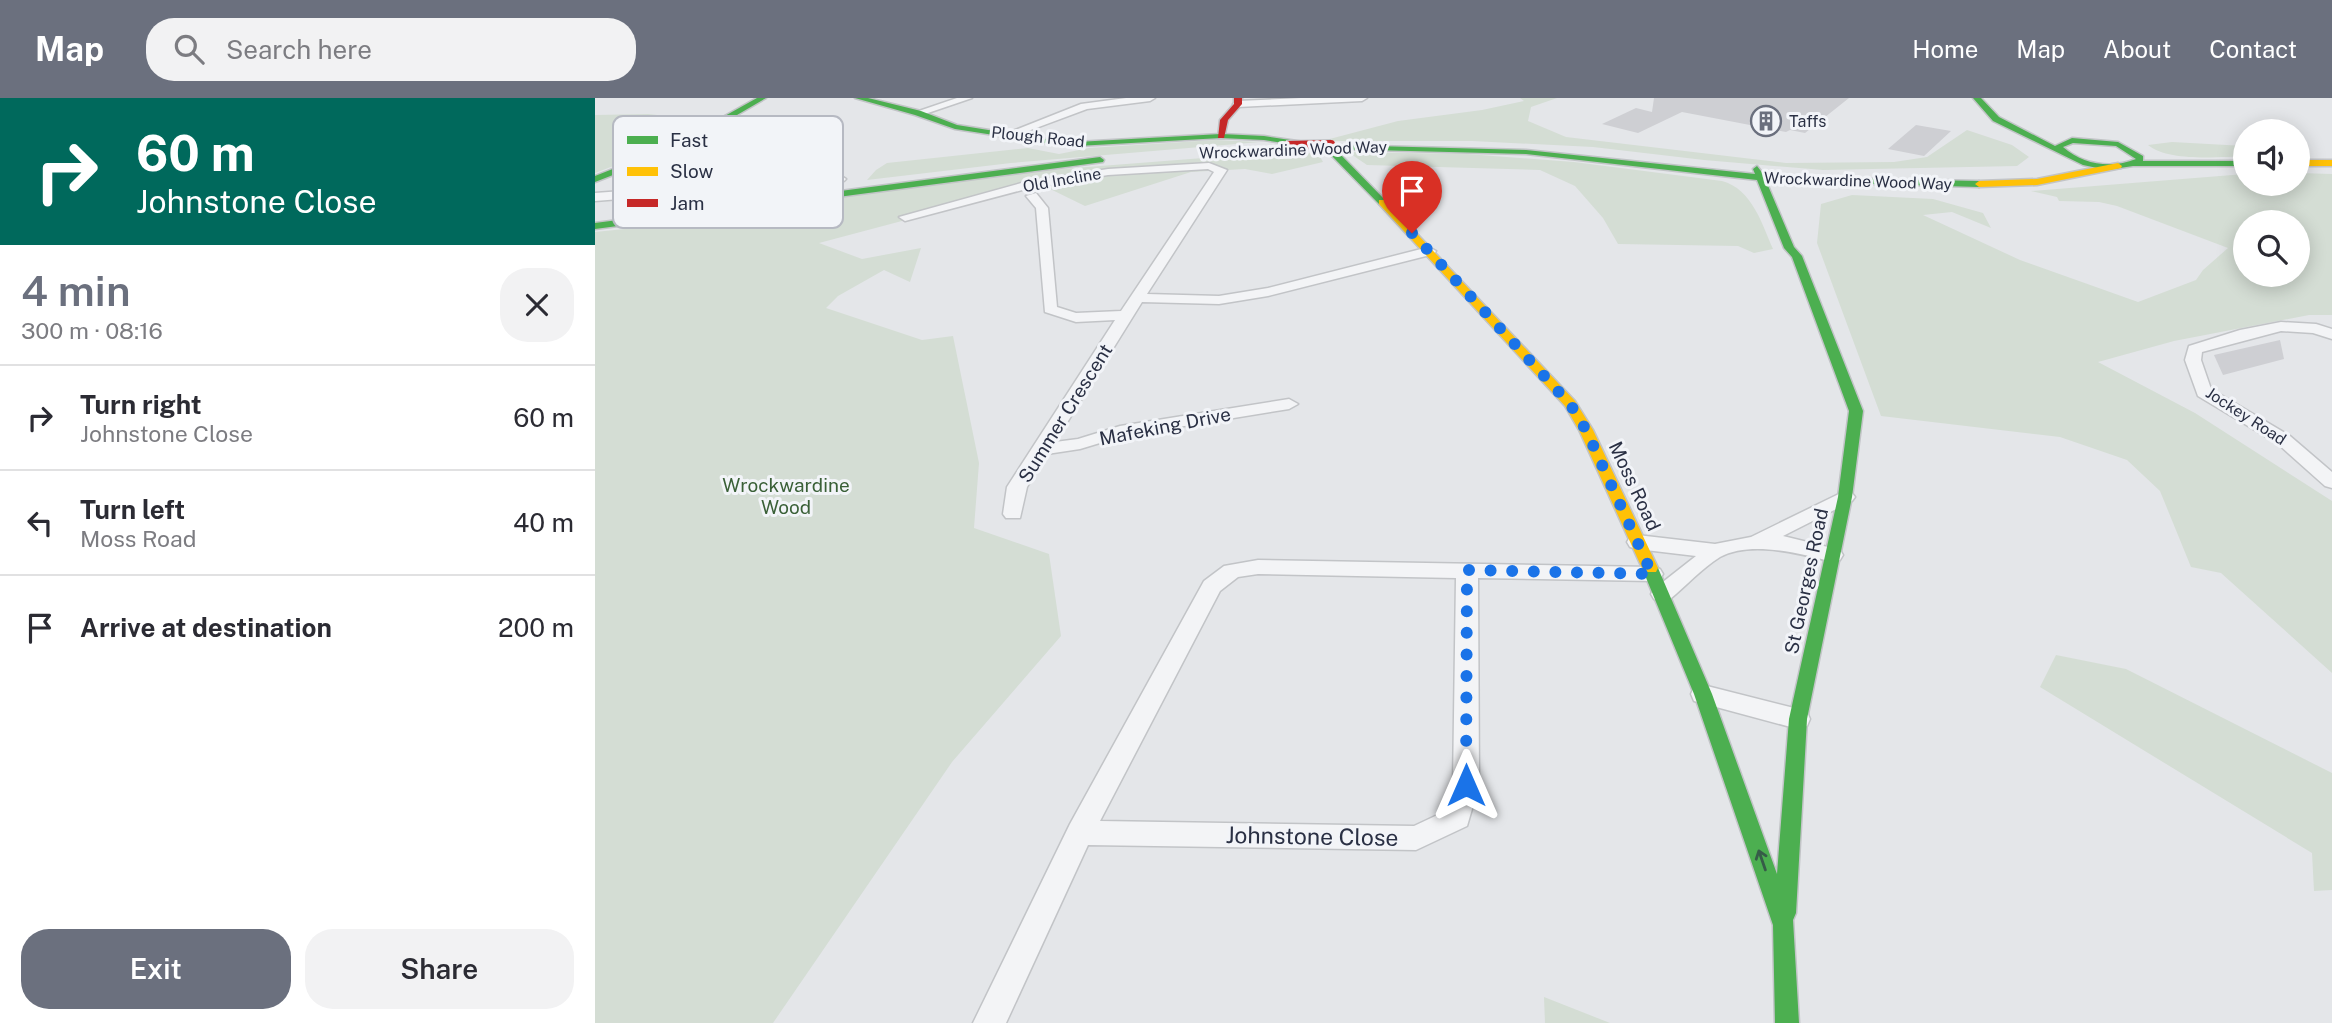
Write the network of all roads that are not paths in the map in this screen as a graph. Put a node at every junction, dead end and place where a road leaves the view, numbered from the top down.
1 (762, 98) edge
2 (859, 98) edge
3 (967, 98) edge
4 (1150, 98) edge
5 (1362, 98) edge
6 (1977, 98) edge
7 (1238, 101) edge
8 (918, 113) junction
9 (730, 116) edge
10 (1005, 136) junction
11 (1221, 136) junction
12 (2069, 150) junction
13 (2136, 159) junction
14 (2310, 163) edge
15 (2332, 163) edge
16 (2233, 164) edge
17 (2118, 166) junction
18 (1221, 170) joint
19 (613, 172) edge
20 (1758, 173) junction
21 (1783, 176) junction
22 (595, 179) edge
23 (843, 189) edge
24 (613, 196) edge
25 (1032, 196) dead end
26 (595, 197) edge
27 (905, 217) dead end
28 (613, 222) edge
29 (595, 224) edge
30 (1429, 251) junction
31 (1797, 256) junction
32 (1140, 298) junction
33 (1126, 315) junction
34 (2332, 334) edge
35 (1289, 404) dead end
36 (1041, 449) junction
37 (2332, 482) edge
38 (1845, 497) junction
39 (1013, 514) dead end
40 (1637, 542) junction
41 (1748, 544) junction
42 (1715, 551) junction
43 (1833, 555) junction
44 (1467, 570) junction
45 (1657, 584) junction
46 (1703, 694) junction
47 (1798, 719) junction
48 (1080, 833) junction
49 (1784, 925) junction
50 (989, 1023) edge
51 (1787, 1023) edge

1 - 9 street
2 - 8 street, Plough Road
3 - 8 street
4 - 10 street
5 - 7 street
6 - 12 street
7 - 11 street
8 - 10 street, Plough Road
10 - 11 street, Plough Road
11 - 30 street, Moss Road
12 - 13 street
12 - 17 street
12 - 21 street, Wrockwardine Wood Way
13 - 16 street
13 - 17 street
14 - 15 street
17 - 21 street, Wrockwardine Wood Way
18 - 27 street, Old Incline
18 - 32 street, Summer Crescent
19 - 22 street
20 - 21 street, Wrockwardine Wood Way
20 - 23 street, Wrockwardine Wood Way, bridge
20 - 31 street, St Georges Road
21 - 31 street, St Georges Road
24 - 26 street
25 - 33 street, Summer Crescent
28 - 29 street, Wrockwardine Wood Way, bridge
30 - 32 street
30 - 40 street, Moss Road
31 - 38 street, St Georges Road
32 - 33 street, Summer Crescent
33 - 36 street, Summer Crescent
34 - 37 street, Jockey Road
35 - 36 street, Mafeking Drive
36 - 39 street, Summer Crescent
38 - 41 street
38 - 43 street, St Georges Road
40 - 42 street
40 - 45 street, Moss Road
41 - 42 street
41 - 43 street
42 - 45 street
43 - 47 street, St Georges Road
44 - 45 street
44 - 48 street
44 - 48 street, Johnstone Close
45 - 46 street, Moss Road
46 - 47 street
49 -> 46 street, Moss Road
47 - 49 street, St Georges Road
48 - 50 street
49 - 51 street, Moss Road

